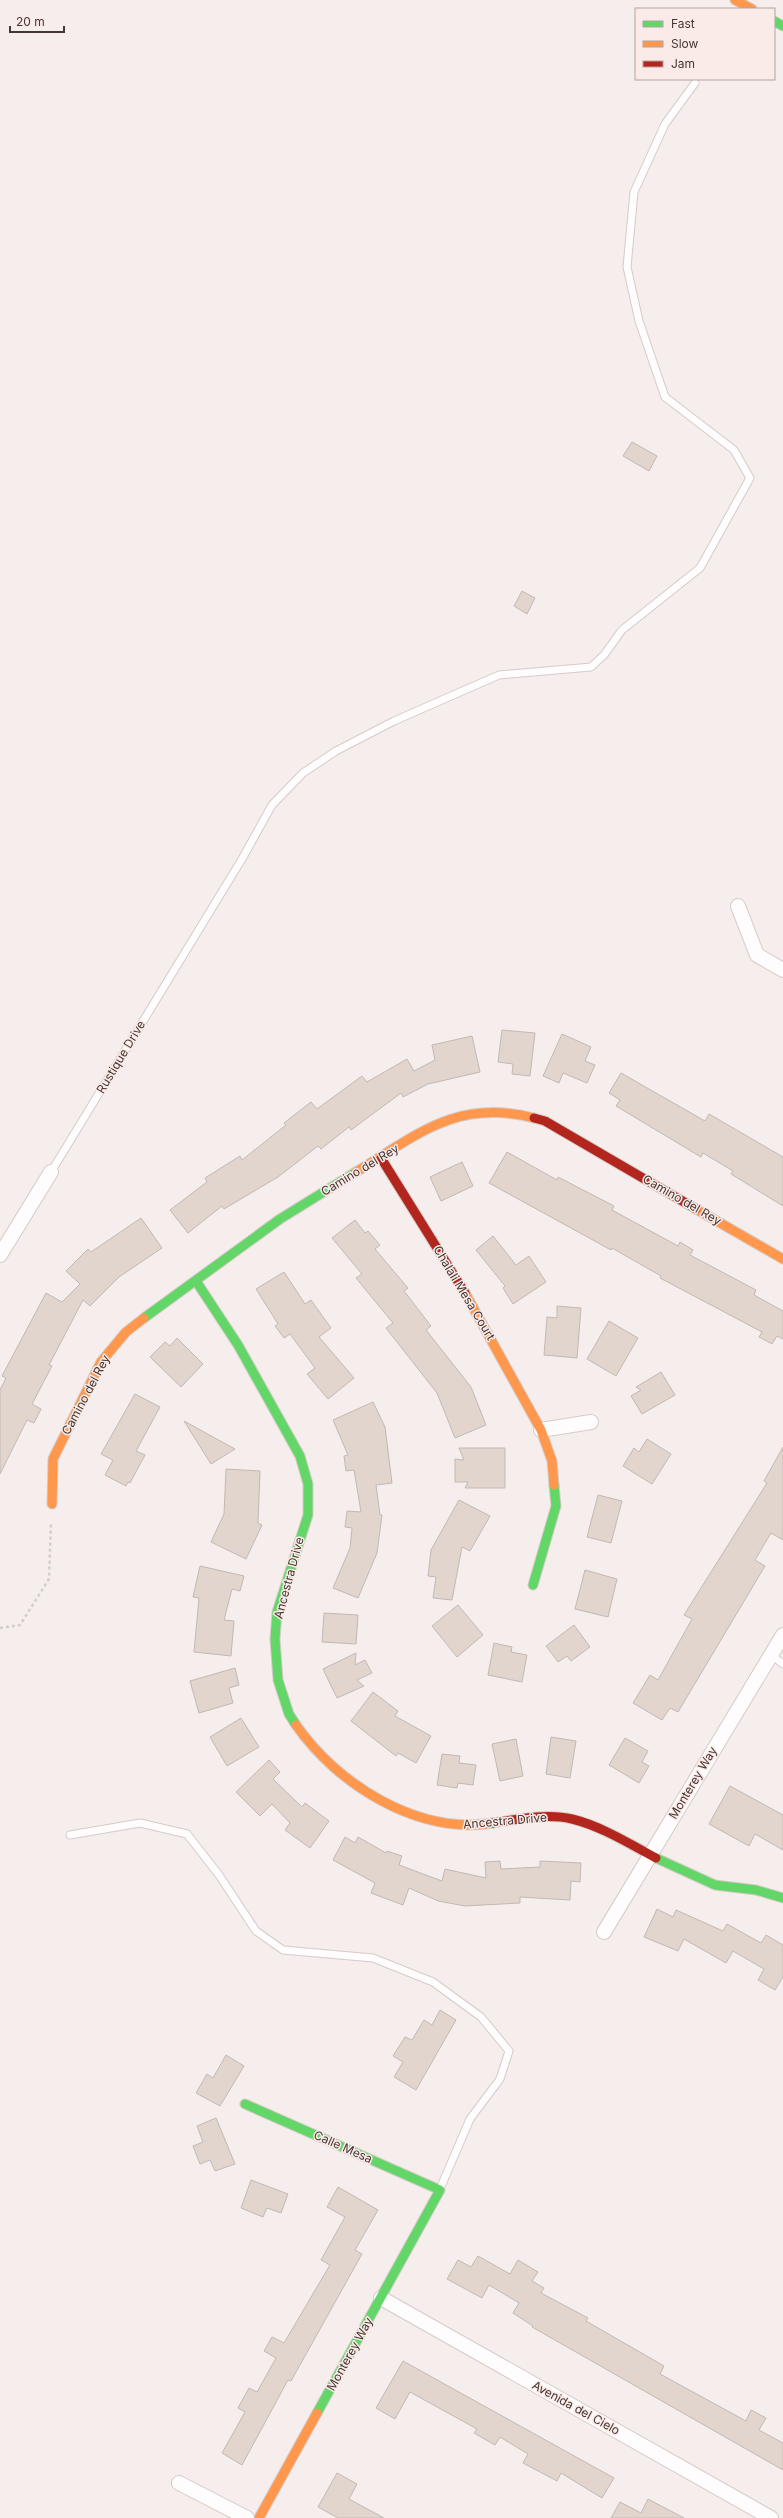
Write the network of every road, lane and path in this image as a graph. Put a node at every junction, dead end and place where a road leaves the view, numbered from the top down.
1 (735, 0) edge
2 (750, 8) edge
3 (695, 84) dead end
4 (738, 906) dead end
5 (783, 970) edge
6 (381, 1158) junction
7 (51, 1172) joint
8 (0, 1255) edge
9 (783, 1259) edge
10 (196, 1281) junction
11 (592, 1422) dead end
12 (541, 1430) junction
13 (52, 1504) joint
14 (533, 1585) dead end
15 (0, 1628) edge
16 (783, 1635) edge
17 (770, 1655) junction
18 (783, 1664) edge
19 (70, 1835) dead end
20 (649, 1854) junction
21 (783, 1898) edge
22 (604, 1932) dead end
23 (245, 2104) dead end
24 (440, 2190) junction
25 (381, 2298) junction
26 (179, 2483) dead end
27 (247, 2518) edge
28 (259, 2518) edge
29 (771, 2518) edge

1 - 2 street
3 - 7 lane, Rustique Drive
4 - 5 street
6 - 9 street, Camino del Rey
6 - 10 street, Camino del Rey
6 - 12 street, Chalali Mesa Court
7 - 8 street, Rustique Drive
10 - 13 street, Camino del Rey
10 - 20 street, Ancestra Drive
11 - 12 street
12 - 14 street, Chalali Mesa Court
13 - 15 path
16 - 17 street, Monterey Way
17 - 18 lane
17 - 20 street, Monterey Way
19 - 24 lane
20 - 21 street, Ancestra Drive
20 - 22 street, Monterey Way
23 - 24 street, Calle Mesa
24 - 25 street, Monterey Way
25 - 28 street, Monterey Way
25 - 29 street, Avenida del Cielo
26 - 27 street

